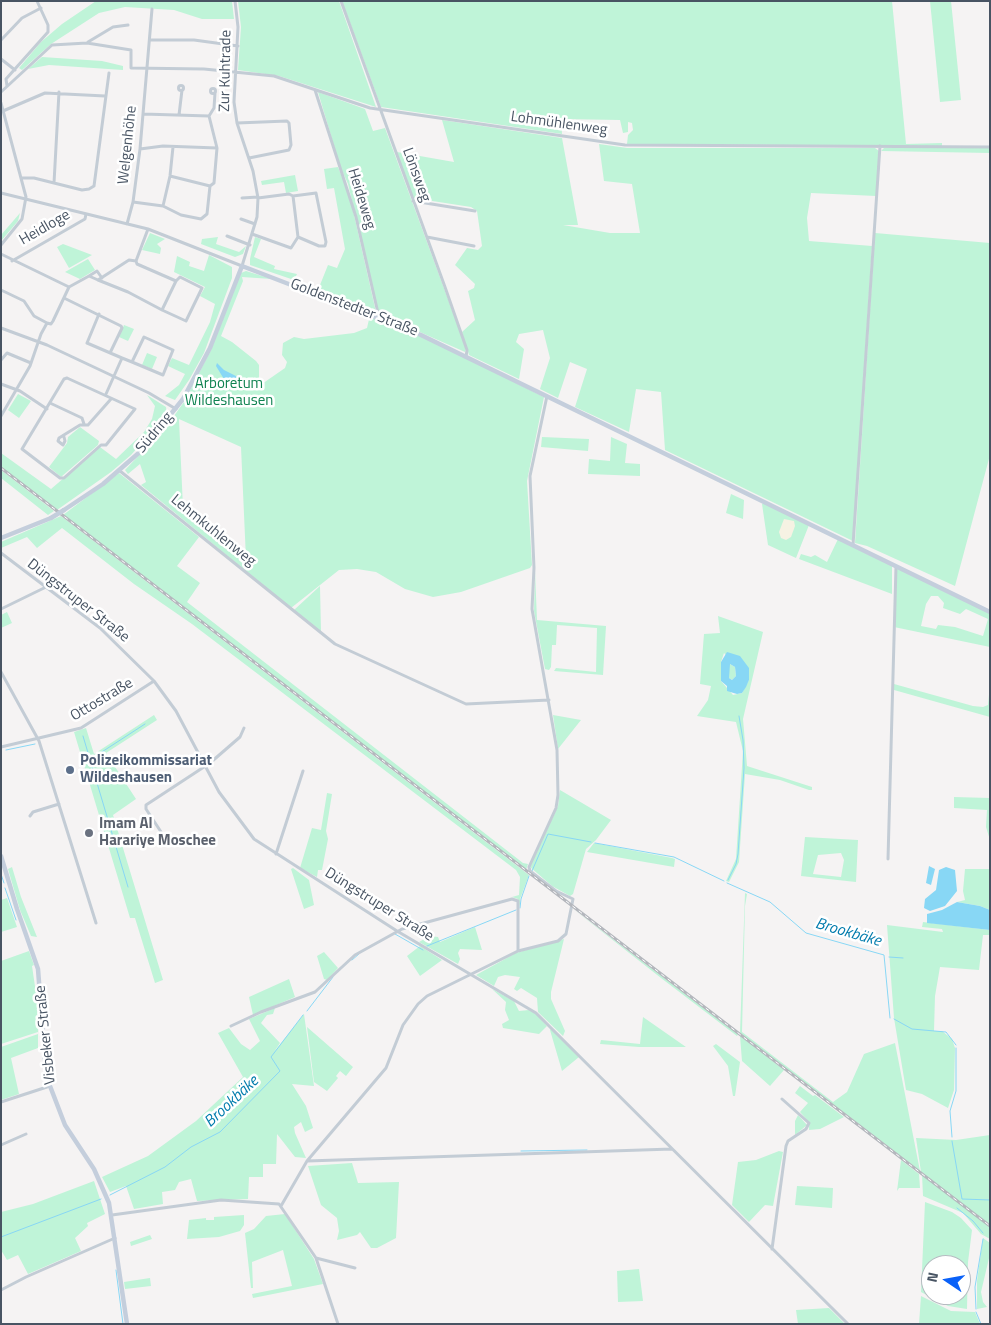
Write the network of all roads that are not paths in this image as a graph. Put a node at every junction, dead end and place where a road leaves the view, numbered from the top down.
1 (38, 1) edge
2 (235, 1) edge
3 (341, 1) edge
4 (40, 8) junction
5 (152, 9) dead end
6 (128, 25) dead end
7 (1, 40) edge
8 (151, 40) junction
9 (87, 43) junction
10 (238, 46) junction
11 (1, 59) edge
12 (148, 68) junction
13 (15, 70) junction
14 (109, 73) dead end
15 (236, 73) junction
16 (7, 86) junction
17 (314, 89) junction
18 (182, 90) dead end
19 (1, 92) edge
20 (59, 92) junction
21 (215, 93) dead end
22 (105, 96) junction
23 (1, 103) edge
24 (380, 109) junction
25 (3, 111) junction
26 (143, 114) junction
27 (179, 115) junction
28 (209, 116) junction
29 (237, 123) junction
30 (880, 146) junction
31 (173, 147) junction
32 (990, 147) edge
33 (217, 148) junction
34 (140, 149) junction
35 (248, 158) junction
36 (170, 176) junction
37 (22, 178) junction
38 (54, 183) junction
39 (210, 186) junction
40 (1, 193) edge
41 (294, 196) junction
42 (242, 198) dead end
43 (258, 198) junction
44 (26, 200) junction
45 (413, 201) junction
46 (134, 202) junction
47 (163, 206) junction
48 (475, 211) dead end
49 (86, 214) junction
50 (241, 219) dead end
51 (127, 224) junction
52 (255, 224) junction
53 (148, 229) junction
54 (252, 234) junction
55 (228, 236) dead end
56 (298, 237) junction
57 (427, 237) junction
58 (1, 245) edge
59 (250, 245) junction
60 (474, 246) dead end
61 (1, 254) edge
62 (12, 261) junction
63 (136, 261) junction
64 (242, 266) junction
65 (89, 276) junction
66 (100, 279) junction
67 (176, 282) junction
68 (69, 287) junction
69 (1, 290) edge
70 (64, 298) junction
71 (162, 310) junction
72 (99, 314) junction
73 (377, 316) junction
74 (47, 323) junction
75 (1, 328) edge
76 (38, 342) junction
77 (110, 353) junction
78 (466, 357) junction
79 (122, 358) junction
80 (1, 360) edge
81 (32, 362) junction
82 (132, 362) junction
83 (113, 377) junction
84 (1, 384) edge
85 (16, 391) junction
86 (106, 394) junction
87 (547, 396) junction
88 (111, 399) junction
89 (50, 403) junction
90 (47, 408) junction
91 (176, 409) junction
92 (1, 416) edge
93 (84, 424) junction
94 (64, 436) dead end
95 (120, 471) junction
96 (1, 538) edge
97 (853, 545) junction
98 (1, 553) edge
99 (896, 566) junction
100 (44, 588) junction
101 (1, 609) edge
102 (990, 612) edge
103 (1, 672) edge
104 (154, 681) junction
105 (549, 700) junction
106 (244, 728) dead end
107 (39, 739) junction
108 (1, 747) edge
109 (205, 767) junction
110 (303, 771) dead end
111 (59, 804) junction
112 (30, 816) dead end
113 (165, 842) dead end
114 (276, 854) junction
115 (1, 856) edge
116 (888, 859) dead end
117 (96, 923) dead end
118 (397, 931) junction
119 (518, 951) junction
120 (472, 974) junction
121 (231, 1026) dead end
122 (50, 1086) junction
123 (782, 1099) dead end
124 (1, 1102) edge
125 (26, 1134) dead end
126 (1, 1145) edge
127 (672, 1149) junction
128 (307, 1161) junction
129 (281, 1206) junction
130 (112, 1216) junction
131 (116, 1238) junction
132 (772, 1248) junction
133 (316, 1258) junction
134 (355, 1268) dead end
135 (1, 1290) edge
136 (127, 1324) edge
137 (338, 1324) edge
138 (848, 1324) edge

1 - 4 street
2 - 10 street, Zur Kuhtrade
3 - 24 street, Lönsweg
4 - 7 street
4 - 13 street
5 - 8 street, Welgenhöhe
6 - 9 street
8 - 10 street
8 - 12 street, Welgenhöhe
9 - 12 street, Lohmühlenweg
9 - 16 street
10 - 15 street, Zur Kuhtrade
11 - 13 street
12 - 15 street, Lohmühlenweg
12 - 26 street, Welgenhöhe
13 - 16 street
14 - 22 street
15 - 17 street, Lohmühlenweg
15 - 29 street, Zur Kuhtrade
16 - 19 street
17 - 24 street, Lohmühlenweg
17 - 73 street, Heideweg
18 - 27 street
20 - 22 street
20 - 25 street
20 - 38 street
21 - 28 street
22 - 38 street
23 - 25 street
24 - 30 street, Lohmühlenweg
24 - 45 street, Lönsweg
25 - 37 street
26 - 27 street
26 - 34 street, Welgenhöhe
27 - 28 street
28 - 33 street
29 - 35 street, Zur Kuhtrade
29 - 35 street
30 - 32 street, Lohmühlenweg
30 - 97 street
31 - 33 street
31 - 34 street
31 - 36 street
33 - 39 street
34 - 46 street, Welgenhöhe
35 - 43 street, Zur Kuhtrade
36 - 39 street
36 - 47 street
37 - 38 street
37 - 44 street
39 - 47 street
40 - 44 street, Goldenstedter Straße
41 - 43 street
41 - 56 street
41 - 56 street
42 - 43 street
43 - 52 street, Zur Kuhtrade
44 - 49 street, Goldenstedter Straße
44 - 58 street
45 - 48 street
45 - 57 street, Lönsweg
46 - 47 street
46 - 51 street, Welgenhöhe
49 - 51 street, Goldenstedter Straße
49 - 62 street, Heidloge
50 - 52 street
51 - 53 street, Goldenstedter Straße
52 - 54 street, Zur Kuhtrade
53 - 63 street
53 - 64 street, Goldenstedter Straße
54 - 56 street
54 - 59 street, Zur Kuhtrade
55 - 59 street
57 - 60 street
57 - 78 street, Lönsweg
59 - 64 street, Zur Kuhtrade
61 - 62 street, Heidloge
62 - 68 street, Heidloge
63 - 66 street
63 - 67 street
64 - 73 main road, Goldenstedter Straße
64 - 91 main road, Südring
65 - 66 street
65 - 66 street
65 - 68 street
66 - 71 street
67 - 71 street
67 - 71 street
68 - 70 street
69 - 74 street
70 - 72 street
70 - 74 street
72 - 77 street
72 - 77 street
73 - 78 main road, Goldenstedter Straße
74 - 76 street
75 - 76 street
76 - 81 street
76 - 83 street
77 - 79 street
78 - 87 main road, Goldenstedter Straße
79 - 82 street
79 - 83 street
80 - 81 street
81 - 85 street
82 - 82 street
83 - 86 street
83 - 91 street
84 - 85 street
85 - 90 street
85 - 92 street
86 - 88 street
86 - 89 street
87 - 97 main road, Goldenstedter Straße
87 - 105 street
88 - 90 street
88 - 93 street
89 - 90 street
89 - 93 street
91 - 95 main road, Südring
93 - 94 street
95 - 96 main road, Südring, bridge
95 - 105 street, Lehmkuhlenweg
97 - 99 main road, Goldenstedter Straße
98 - 100 street, Düngstruper Straße
99 - 102 main road, Goldenstedter Straße
99 - 116 street
100 - 101 street
100 - 104 street, Düngstruper Straße
103 - 107 street
104 - 107 street, Ottostraße
104 - 109 street, Düngstruper Straße
105 - 119 street
106 - 109 street
107 - 108 street, Ottostraße
107 - 111 street
109 - 113 street
109 - 114 street, Düngstruper Straße
110 - 114 street
111 - 112 street
111 - 117 street
114 - 118 street, Düngstruper Straße
115 - 122 main road, Visbeker Straße
118 - 119 street
118 - 120 street, Düngstruper Straße
118 - 121 street
119 - 120 street
120 - 127 street, Düngstruper Straße
120 - 128 street
122 - 124 street
122 - 130 main road, Visbeker Straße
123 - 132 street
125 - 126 street
127 - 128 street
127 - 132 street, Düngstruper Straße
128 - 129 street
129 - 130 street
129 - 133 street
130 - 131 main road, Visbeker Straße
131 - 135 street
131 - 136 main road, Visbeker Straße
132 - 138 street, Düngstruper Straße
133 - 134 street
133 - 137 street

